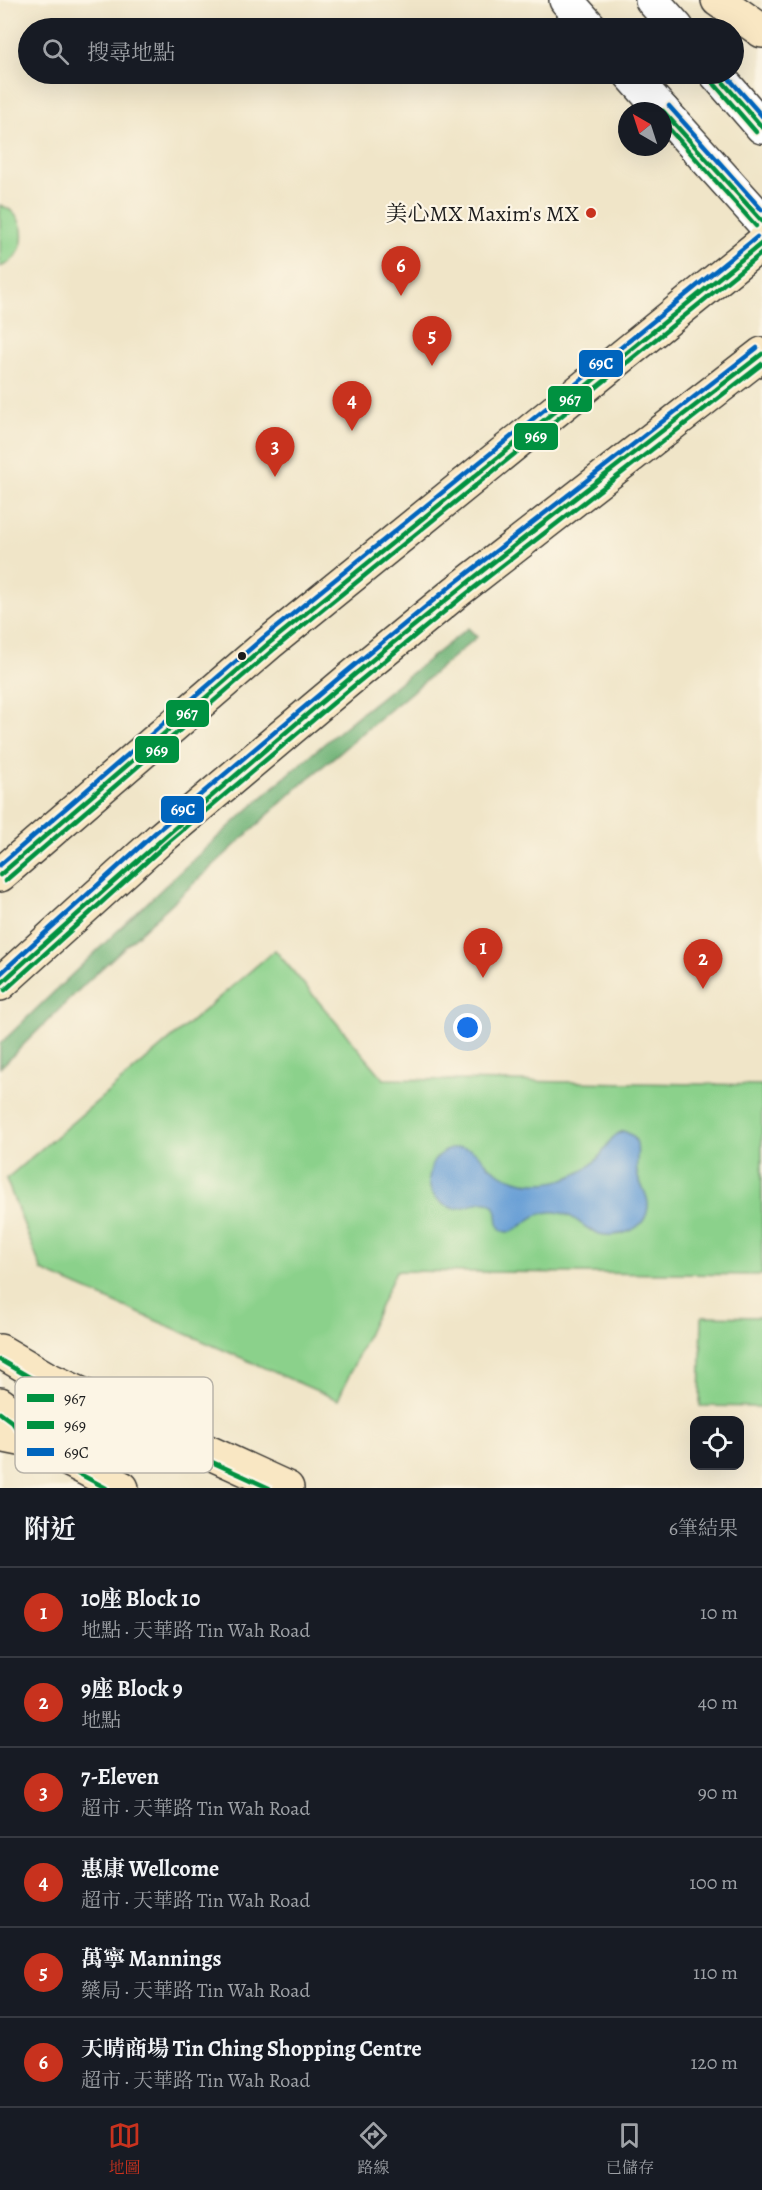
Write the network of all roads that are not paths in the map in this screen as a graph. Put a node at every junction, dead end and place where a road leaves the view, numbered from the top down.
1 (566, 0) edge
2 (652, 0) edge
3 (718, 0) edge
4 (582, 18) edge
5 (667, 18) edge
6 (744, 18) edge
7 (744, 18) edge
8 (762, 31) edge
9 (639, 84) edge
10 (725, 84) edge
11 (655, 102) edge
12 (672, 121) edge
13 (762, 127) edge
14 (762, 221) edge
15 (762, 243) edge
16 (762, 354) edge
17 (0, 875) edge
18 (0, 984) edge
19 (0, 1351) edge
20 (44, 1377) edge
21 (0, 1404) edge
22 (15, 1415) edge
23 (0, 1435) edge
24 (15, 1438) edge
25 (213, 1454) edge
26 (94, 1473) edge
27 (122, 1488) edge
28 (287, 1488) edge

1 - 4 street
2 - 5 street
3 - 6 main road
7 - 8 main road
9 - 11 street
10 - 13 street
12 - 14 street
15 - 17 main road
16 - 18 main road
19 - 20 main road
21 - 22 main road
23 - 24 main road
25 - 28 main road
26 - 27 main road

